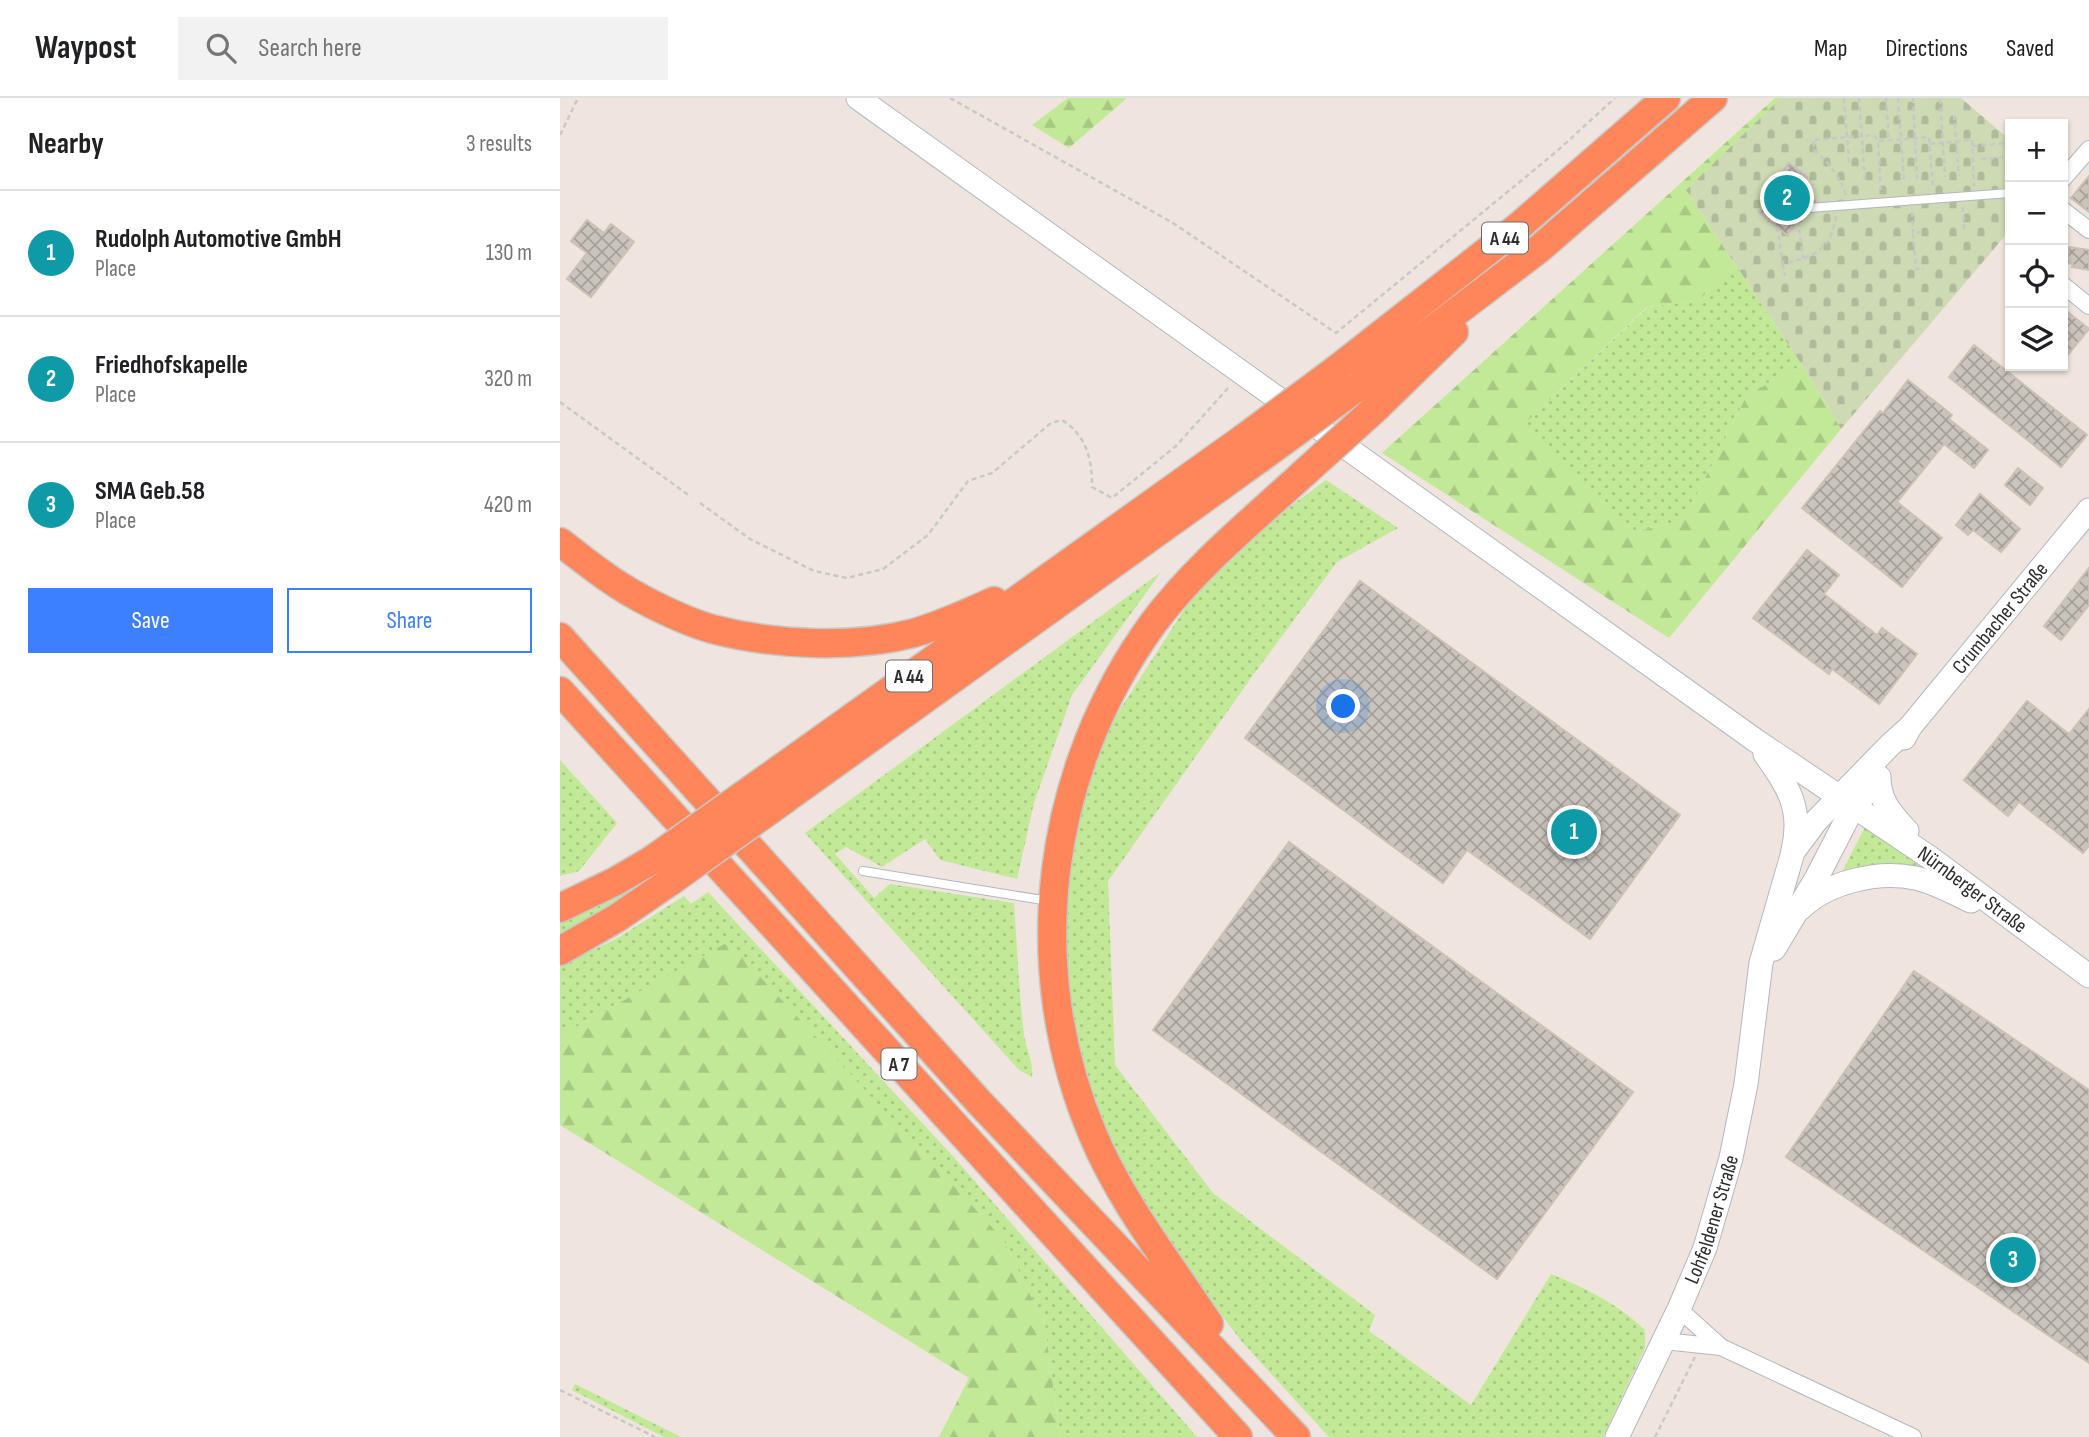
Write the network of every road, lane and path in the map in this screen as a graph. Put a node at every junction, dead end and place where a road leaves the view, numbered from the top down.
1 (579, 98) edge
2 (858, 98) edge
3 (950, 98) edge
4 (1615, 98) edge
5 (1666, 98) edge
6 (1713, 98) edge
7 (1844, 98) edge
8 (1859, 98) edge
9 (1886, 98) edge
10 (1898, 98) edge
11 (1913, 98) edge
12 (1940, 99) edge
13 (1954, 115) dead end
14 (560, 135) edge
15 (1862, 136) junction
16 (1846, 137) junction
17 (1914, 138) junction
18 (1901, 139) junction
19 (1889, 140) junction
20 (1878, 141) junction
21 (1956, 142) junction
22 (1942, 143) junction
23 (2005, 143) edge
24 (1930, 145) junction
25 (1972, 146) junction
26 (2089, 149) edge
27 (2005, 157) edge
28 (1981, 159) dead end
29 (1849, 163) dead end
30 (2068, 173) edge
31 (1959, 176) dead end
32 (1945, 177) dead end
33 (1904, 179) dead end
34 (1917, 179) dead end
35 (1864, 182) dead end
36 (2005, 193) edge
37 (1974, 196) junction
38 (1962, 197) junction
39 (1934, 198) junction
40 (1911, 200) junction
41 (1882, 202) junction
42 (1849, 204) junction
43 (1837, 205) junction
44 (1809, 208) dead end
45 (2068, 214) edge
46 (1798, 221) dead end
47 (1777, 227) dead end
48 (1964, 229) dead end
49 (2089, 230) edge
50 (1921, 232) dead end
51 (1913, 233) junction
52 (1539, 249) junction
53 (1804, 259) junction
54 (1783, 264) junction
55 (1924, 269) dead end
56 (1784, 276) dead end
57 (2068, 289) edge
58 (2089, 306) edge
59 (1242, 371) junction
60 (1348, 377) junction
61 (560, 402) edge
62 (1251, 448) junction
63 (691, 497) dead end
64 (700, 503) dead end
65 (2085, 518) edge
66 (560, 542) edge
67 (1053, 573) junction
68 (560, 637) edge
69 (560, 691) edge
70 (1910, 727) junction
71 (1755, 740) junction
72 (1879, 777) junction
73 (1847, 802) junction
74 (1793, 852) junction
75 (1929, 857) junction
76 (863, 872) dead end
77 (1052, 902) junction
78 (560, 908) edge
79 (1794, 916) junction
80 (2014, 921) junction
81 (560, 951) edge
82 (2089, 976) edge
83 (1759, 988) junction
84 (1679, 1309) junction
85 (1664, 1341) junction
86 (1699, 1344) junction
87 (1721, 1347) junction
88 (1246, 1382) junction
89 (560, 1390) edge
90 (655, 1437) edge
91 (1238, 1437) edge
92 (1296, 1437) edge
93 (1617, 1437) edge
94 (1655, 1437) edge
95 (1913, 1437) edge

1 - 14 path
2 - 59 main road, Nürnberger Straße
3 - 4 path
5 - 60 highway, A 44
6 - 52 highway, A 44
7 - 16 path
8 - 15 path
9 - 19 path
10 - 18 path
11 - 17 path
12 - 22 path
13 - 21 path
15 - 16 path
15 - 20 path
15 - 35 path
16 - 29 path
16 - 42 path
17 - 18 path
17 - 24 path
17 - 34 path
18 - 19 path
18 - 33 path
19 - 20 path
20 - 41 path
21 - 22 path
21 - 25 path
21 - 31 path
22 - 24 path
22 - 32 path
23 - 25 path
24 - 39 path
25 - 37 path
26 - 30 street
27 - 28 path
36 - 37 lane
37 - 38 lane
38 - 39 lane
38 - 48 path
39 - 40 lane
40 - 41 lane
40 - 51 path
41 - 42 lane
42 - 43 lane
43 - 44 lane
43 - 53 path
45 - 49 street
46 - 53 path
47 - 54 path
50 - 51 path
51 - 55 path
52 - 60 highway
52 - 77 highway, bridge
53 - 54 path
54 - 56 path
57 - 58 street
59 - 64 path
59 - 71 main road, Nürnberger Straße
60 - 62 highway, bridge
61 - 63 path
62 - 67 highway, A 44
62 - 81 highway, bridge
65 - 70 main road, Crumbacher Straße
66 - 67 highway
67 - 78 highway, A 44, bridge
68 - 88 highway, A 7
69 - 91 highway, A 7
70 - 72 main road, Crumbacher Straße
70 - 73 main road, Crumbacher Straße
71 - 73 main road, Nürnberger Straße
71 - 74 main road
72 - 73 main road, Crumbacher Straße
72 - 75 main road
73 - 74 main road, Lohfeldener Straße
73 - 75 main road, Nürnberger Straße
73 - 79 main road, Lohfeldener Straße
74 - 83 main road, Lohfeldener Straße
75 - 80 main road, Nürnberger Straße
76 - 77 lane
77 - 88 highway
79 - 80 main road
79 - 83 main road, Lohfeldener Straße
80 - 82 main road, Nürnberger Straße
83 - 84 main road, Lohfeldener Straße
84 - 85 main road, Lohfeldener Straße
84 - 87 street
85 - 86 street
85 - 93 main road, Lohfeldener Straße
86 - 87 street
86 - 94 path
87 - 95 street
88 - 92 highway, A 7
89 - 90 path

